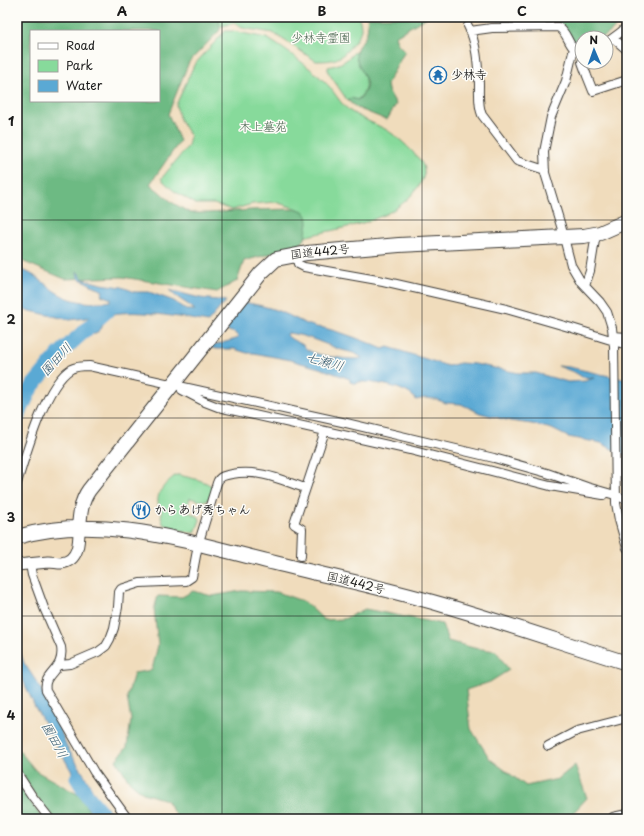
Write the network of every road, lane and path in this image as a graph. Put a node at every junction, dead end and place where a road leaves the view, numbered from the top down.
1 (627, 26) edge
2 (614, 37) edge
3 (614, 43) edge
4 (574, 44) edge
5 (627, 50) edge
6 (574, 60) edge
7 (585, 70) edge
8 (627, 80) edge
9 (544, 170) junction
10 (627, 221) edge
11 (596, 234) junction
12 (564, 238) junction
13 (296, 254) junction
14 (585, 286) junction
15 (627, 337) edge
16 (613, 341) junction
17 (627, 345) edge
18 (173, 385) junction
19 (324, 431) junction
20 (17, 483) edge
21 (305, 488) junction
22 (615, 495) junction
23 (627, 500) edge
24 (79, 528) junction
25 (17, 537) edge
26 (198, 545) junction
27 (627, 548) edge
28 (301, 556) dead end
29 (30, 564) junction
30 (17, 565) edge
31 (627, 663) edge
32 (60, 665) junction
33 (627, 718) edge
34 (548, 746) dead end
35 (17, 773) edge
36 (627, 814) edge
37 (613, 817) dead end
38 (50, 819) edge
39 (128, 819) edge

1 - 2 street
3 - 5 street
4 - 9 street
6 - 9 street
7 - 8 street
9 - 12 street
10 - 11 highway, 国道442号
11 - 12 highway, 国道442号
11 - 14 street
12 - 13 highway, 国道442号
12 - 14 street
13 - 16 street
13 - 18 highway, 国道442号
14 - 16 street
15 - 16 street
16 - 17 street
16 - 22 street
18 - 19 street
18 - 20 street
18 - 22 street
18 - 24 highway, 国道442号
19 - 21 street
19 - 22 street
21 - 26 street
21 - 28 street
22 - 23 street
22 - 27 street
24 - 25 highway, 国道442号
24 - 26 highway, 国道442号
24 - 29 street
26 - 31 highway, 国道442号
26 - 32 street
29 - 30 street
29 - 32 street
32 - 39 street
33 - 34 street
35 - 38 street
36 - 37 street

